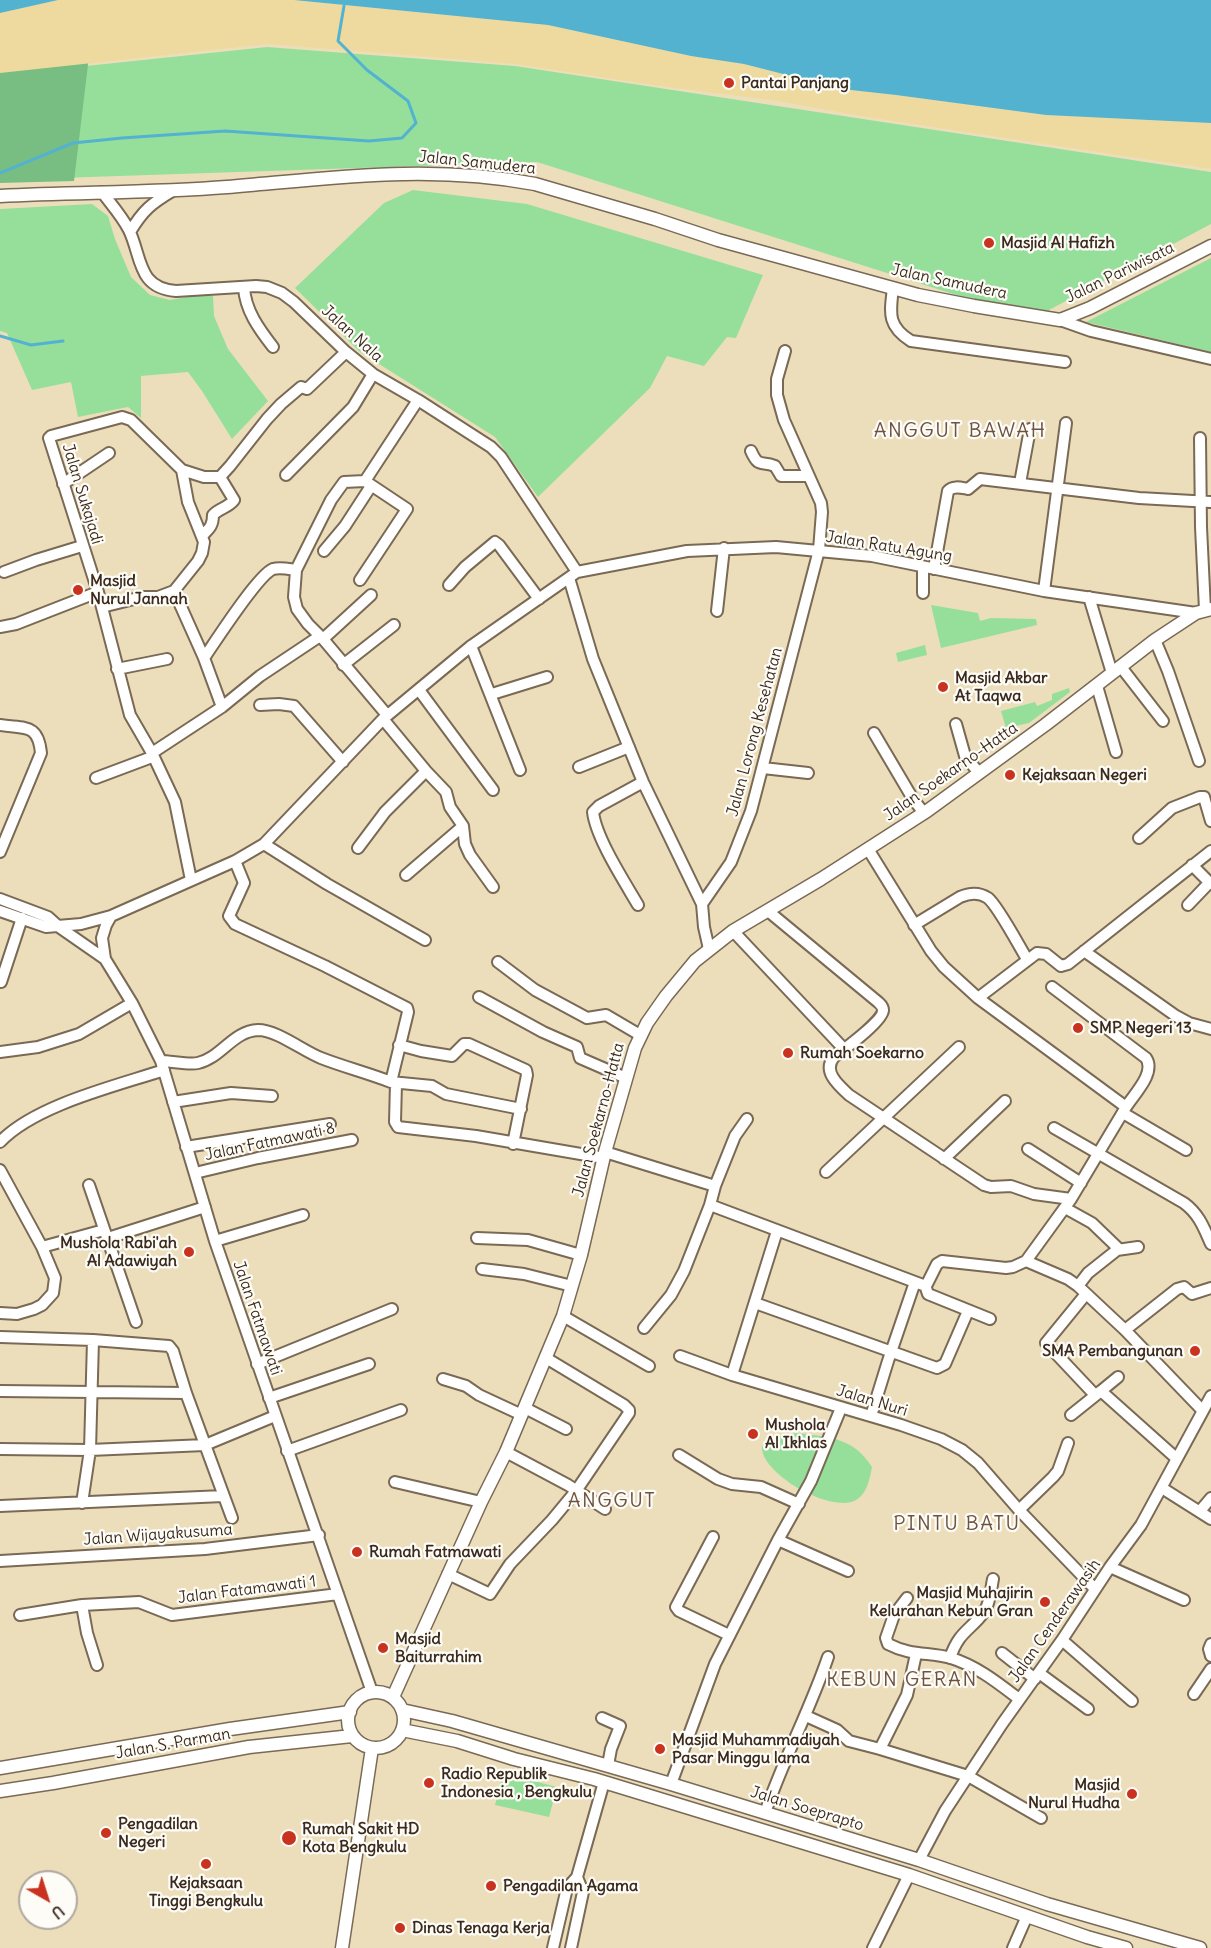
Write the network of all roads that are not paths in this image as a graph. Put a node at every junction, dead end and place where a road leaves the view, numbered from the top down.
1 (174, 190) junction
2 (102, 192) junction
3 (0, 196) edge
4 (130, 232) junction
5 (1211, 246) edge
6 (244, 287) junction
7 (893, 288) junction
8 (1042, 318) joint
9 (1060, 320) junction
10 (273, 347) dead end
11 (785, 351) dead end
12 (346, 352) junction
13 (1211, 359) edge
14 (1065, 362) dead end
15 (373, 374) junction
16 (418, 400) junction
17 (1066, 423) dead end
18 (1030, 429) dead end
19 (1200, 438) dead end
20 (751, 452) dead end
21 (109, 453) dead end
22 (182, 470) junction
23 (286, 475) dead end
24 (809, 476) junction
25 (220, 477) junction
26 (368, 483) junction
27 (1020, 483) junction
28 (63, 484) junction
29 (1058, 490) junction
30 (1206, 502) edge
31 (203, 535) junction
32 (82, 546) junction
33 (724, 548) junction
34 (819, 550) junction
35 (324, 551) dead end
36 (929, 568) junction
37 (296, 570) junction
38 (4, 572) dead end
39 (573, 575) junction
40 (360, 580) dead end
41 (449, 585) dead end
42 (174, 591) junction
43 (1044, 591) junction
44 (98, 592) junction
45 (1208, 592) edge
46 (923, 593) dead end
47 (371, 595) dead end
48 (1089, 597) junction
49 (539, 599) junction
50 (102, 607) junction
51 (717, 611) dead end
52 (1204, 611) edge
53 (394, 625) dead end
54 (0, 627) edge
55 (321, 638) junction
56 (1155, 640) junction
57 (471, 646) junction
58 (204, 658) junction
59 (167, 659) dead end
60 (343, 665) junction
61 (117, 669) junction
62 (1117, 670) junction
63 (547, 676) dead end
64 (1097, 686) junction
65 (419, 690) junction
66 (492, 694) junction
67 (260, 705) dead end
68 (222, 707) junction
69 (385, 717) junction
70 (1163, 721) dead end
71 (956, 724) dead end
72 (0, 725) edge
73 (874, 733) dead end
74 (629, 747) junction
75 (1116, 752) dead end
76 (152, 755) junction
77 (1199, 761) dead end
78 (343, 762) junction
79 (579, 767) dead end
80 (763, 768) junction
81 (520, 770) dead end
82 (426, 771) junction
83 (808, 773) dead end
84 (979, 773) junction
85 (96, 778) dead end
86 (643, 782) junction
87 (493, 790) dead end
88 (924, 813) junction
89 (1211, 821) edge
90 (463, 826) junction
91 (1139, 838) dead end
92 (264, 844) junction
93 (358, 848) dead end
94 (868, 849) junction
95 (1211, 851) edge
96 (0, 852) edge
97 (235, 861) junction
98 (1192, 865) junction
99 (406, 875) dead end
100 (191, 880) junction
101 (1210, 884) edge
102 (493, 887) dead end
103 (0, 899) edge
104 (702, 904) junction
105 (638, 905) dead end
106 (1188, 905) dead end
107 (0, 910) edge
108 (768, 911) junction
109 (111, 916) junction
110 (22, 918) junction
111 (914, 925) junction
112 (59, 927) junction
113 (733, 931) junction
114 (425, 940) dead end
115 (709, 949) junction
116 (1084, 951) junction
117 (105, 959) junction
118 (1027, 959) junction
119 (498, 962) dead end
120 (1, 982) edge
121 (1052, 987) dead end
122 (479, 997) dead end
123 (978, 998) junction
124 (132, 1003) junction
125 (1211, 1029) edge
126 (640, 1035) junction
127 (399, 1045) junction
128 (959, 1047) dead end
129 (844, 1049) junction
130 (0, 1052) edge
131 (163, 1065) junction
132 (626, 1078) junction
133 (394, 1082) junction
134 (272, 1096) dead end
135 (1005, 1101) dead end
136 (173, 1102) junction
137 (521, 1109) junction
138 (1124, 1110) junction
139 (883, 1117) junction
140 (747, 1119) dead end
141 (330, 1124) dead end
142 (1054, 1128) dead end
143 (352, 1140) dead end
144 (0, 1142) edge
145 (513, 1144) junction
146 (186, 1147) junction
147 (1028, 1149) dead end
148 (1186, 1150) dead end
149 (1098, 1153) junction
150 (604, 1155) junction
151 (944, 1159) junction
152 (0, 1170) edge
153 (826, 1172) dead end
154 (195, 1173) junction
155 (1081, 1183) junction
156 (89, 1185) dead end
157 (715, 1186) junction
158 (1068, 1204) junction
159 (710, 1205) junction
160 (205, 1207) junction
161 (303, 1215) dead end
162 (777, 1231) junction
163 (106, 1234) junction
164 (477, 1238) dead end
165 (215, 1241) junction
166 (1211, 1244) edge
167 (1138, 1246) dead end
168 (42, 1247) junction
169 (1119, 1249) junction
170 (581, 1255) junction
171 (1026, 1261) junction
172 (482, 1269) dead end
173 (920, 1284) junction
174 (572, 1286) junction
175 (1211, 1288) edge
176 (1082, 1290) junction
177 (755, 1303) junction
178 (392, 1309) dead end
179 (968, 1311) junction
180 (0, 1313) edge
181 (563, 1316) junction
182 (990, 1319) dead end
183 (136, 1322) dead end
184 (644, 1328) dead end
185 (1125, 1330) junction
186 (0, 1337) edge
187 (93, 1340) junction
188 (891, 1350) junction
189 (680, 1356) dead end
190 (546, 1358) junction
191 (257, 1364) junction
192 (369, 1364) dead end
193 (649, 1366) dead end
194 (732, 1375) junction
195 (1118, 1377) dead end
196 (443, 1379) dead end
197 (0, 1391) edge
198 (91, 1392) junction
199 (186, 1393) junction
200 (1098, 1393) junction
201 (1211, 1396) edge
202 (269, 1398) junction
203 (841, 1408) junction
204 (401, 1410) dead end
205 (1202, 1410) junction
206 (523, 1411) junction
207 (1071, 1415) dead end
208 (275, 1416) junction
209 (871, 1416) junction
210 (566, 1429) dead end
211 (1068, 1443) dead end
212 (205, 1445) junction
213 (0, 1449) edge
214 (90, 1450) junction
215 (287, 1451) junction
216 (506, 1452) junction
217 (680, 1455) dead end
218 (1176, 1458) junction
219 (395, 1482) dead end
220 (1162, 1488) junction
221 (576, 1491) junction
222 (223, 1496) junction
223 (1211, 1498) edge
224 (481, 1502) junction
225 (82, 1503) junction
226 (799, 1504) junction
227 (0, 1506) edge
228 (605, 1509) dead end
229 (1019, 1510) junction
230 (1200, 1511) junction
231 (232, 1518) dead end
232 (1211, 1519) edge
233 (319, 1535) junction
234 (713, 1537) dead end
235 (778, 1540) junction
236 (0, 1561) edge
237 (1110, 1567) junction
238 (848, 1571) dead end
239 (448, 1574) junction
240 (993, 1579) dead end
241 (1095, 1589) junction
242 (338, 1593) junction
243 (907, 1598) dead end
244 (1184, 1600) dead end
245 (82, 1605) junction
246 (20, 1615) dead end
247 (729, 1635) junction
248 (1062, 1640) junction
249 (1211, 1644) edge
250 (1002, 1653) dead end
251 (916, 1654) junction
252 (1211, 1656) edge
253 (828, 1657) dead end
254 (950, 1658) junction
255 (97, 1665) dead end
256 (1211, 1669) edge
257 (1037, 1676) junction
258 (372, 1692) junction
259 (1194, 1694) dead end
260 (393, 1697) junction
261 (1019, 1699) junction
262 (1132, 1701) dead end
263 (1088, 1709) dead end
264 (402, 1710) junction
265 (350, 1713) junction
266 (806, 1716) junction
267 (602, 1718) dead end
268 (402, 1730) junction
269 (352, 1736) junction
270 (372, 1748) junction
271 (880, 1749) junction
272 (608, 1765) junction
273 (0, 1768) edge
274 (968, 1776) junction
275 (604, 1782) junction
276 (671, 1784) junction
277 (0, 1791) edge
278 (765, 1813) junction
279 (1041, 1818) dead end
280 (919, 1860) junction
281 (909, 1875) junction
282 (577, 1877) junction
283 (1027, 1916) junction
284 (342, 1948) edge
285 (553, 1948) edge
286 (571, 1948) edge
287 (873, 1948) edge
288 (1013, 1948) edge
289 (1126, 1948) edge
290 (1200, 1948) edge

1 - 2 main road, Jalan Samudera
1 - 4 street
1 - 7 main road, Jalan Samudera
2 - 3 main road, Jalan Samudera
2 - 4 street, Jalan Nala
4 - 6 street, Jalan Nala
5 - 9 main road, Jalan Pariwisata
6 - 10 street
6 - 12 street, Jalan Nala
7 - 8 main road, Jalan Samudera
7 - 14 street
8 - 9 main road, Jalan Pariwisata
9 - 13 street
11 - 24 street, Jalan Lorong Kesehatan
12 - 15 street, Jalan Nala
12 - 25 street
15 - 16 street, Jalan Nala
15 - 23 street
16 - 26 street
16 - 39 street, Jalan Nala
17 - 29 street
18 - 27 street
19 - 30 street
20 - 24 street
21 - 28 street
22 - 25 street
22 - 28 street, Jalan Sukajadi
22 - 31 street
24 - 34 street, Jalan Lorong Kesehatan
25 - 31 street
26 - 35 street
26 - 37 street
26 - 40 street
27 - 29 street
27 - 36 street
28 - 32 street, Jalan Sukajadi
29 - 30 street
29 - 43 street
30 - 45 street
31 - 42 street
32 - 38 street
32 - 44 street, Jalan Sukajadi
33 - 34 street, Jalan Ratu Agung
33 - 39 street, Jalan Ratu Agung
33 - 51 street
34 - 36 street, Jalan Ratu Agung
34 - 80 street, Jalan Lorong Kesehatan
36 - 43 street, Jalan Ratu Agung
36 - 46 street
37 - 55 street
37 - 58 street
39 - 49 street
39 - 74 street, Jalan Nala
41 - 49 street
42 - 50 street
42 - 58 street
43 - 48 street, Jalan Ratu Agung
44 - 50 street, Jalan Sukajadi
44 - 54 street
45 - 52 street
47 - 55 street
48 - 52 street, Jalan Ratu Agung
48 - 62 street
49 - 57 street
50 - 61 street, Jalan Sukajadi
52 - 56 main road, Jalan Soekarno-Hatta
53 - 60 street
55 - 60 street
55 - 68 street
56 - 62 main road, Jalan Soekarno-Hatta
56 - 77 street
57 - 65 street
57 - 66 street
58 - 68 street
59 - 61 street
60 - 69 street
61 - 76 street, Jalan Sukajadi
62 - 64 main road, Jalan Soekarno-Hatta
62 - 70 street
63 - 66 street
64 - 75 street
64 - 84 main road, Jalan Soekarno-Hatta
65 - 69 street
65 - 87 street
66 - 81 street
67 - 78 street
68 - 76 street
69 - 78 street
69 - 82 street
71 - 84 street
72 - 96 street
73 - 88 street
74 - 79 street
74 - 86 street, Jalan Nala
76 - 85 street
76 - 100 street, Jalan Sukajadi
78 - 92 street
80 - 83 street
80 - 104 street, Jalan Lorong Kesehatan
82 - 90 street
82 - 93 street
84 - 88 main road, Jalan Soekarno-Hatta
86 - 104 street, Jalan Nala
86 - 105 street
88 - 94 main road, Jalan Soekarno-Hatta
89 - 91 street
90 - 99 street
90 - 102 street
92 - 97 street
92 - 114 street
94 - 108 main road, Jalan Soekarno-Hatta
94 - 111 street
95 - 98 street
97 - 100 street
97 - 127 street
98 - 101 street
98 - 116 street
100 - 109 street
101 - 106 street
103 - 112 street
104 - 115 street
107 - 110 street
108 - 113 main road, Jalan Soekarno-Hatta
108 - 129 street
109 - 112 street
109 - 117 street
110 - 112 street
110 - 120 street
111 - 118 street
111 - 123 street
112 - 117 street
113 - 115 main road, Jalan Soekarno-Hatta
113 - 129 street
115 - 126 main road, Jalan Soekarno-Hatta
116 - 118 street
116 - 125 street
117 - 124 street, Jalan Fatmawati
118 - 123 street
119 - 126 street
121 - 138 street
122 - 132 street
123 - 138 street
124 - 130 street
124 - 131 street, Jalan Fatmawati
126 - 132 main road, Jalan Soekarno-Hatta
127 - 133 street
127 - 137 street
128 - 139 street
129 - 139 street
131 - 133 street
131 - 136 street, Jalan Fatmawati
131 - 144 street
132 - 150 main road, Jalan Soekarno-Hatta
133 - 137 street
133 - 145 street
134 - 136 street
135 - 151 street
136 - 146 street, Jalan Fatmawati
137 - 145 street
138 - 148 street
138 - 149 street
139 - 151 street
139 - 153 street
140 - 157 street
141 - 146 street
142 - 149 street
143 - 154 street, Jalan Fatmawati 8
145 - 150 street
146 - 154 street, Jalan Fatmawati
147 - 155 street
149 - 155 street
149 - 166 street
150 - 157 street
150 - 170 main road, Jalan Soekarno-Hatta
151 - 158 street
152 - 168 street
154 - 160 street, Jalan Fatmawati
155 - 158 street
156 - 163 street
157 - 159 street
158 - 169 street
158 - 171 street
159 - 162 street
159 - 184 street
160 - 163 street
160 - 165 street, Jalan Fatmawati
161 - 165 street
162 - 173 street
162 - 177 street
163 - 168 street
163 - 183 street
164 - 170 street
165 - 191 street, Jalan Fatmawati
167 - 169 street
168 - 180 street
169 - 176 street
170 - 174 main road, Jalan Soekarno-Hatta
171 - 173 street
171 - 176 street
172 - 174 street
173 - 179 street
173 - 188 street
174 - 181 main road, Jalan Soekarno-Hatta
175 - 185 street
176 - 185 street
176 - 200 street
177 - 188 street
177 - 194 street
178 - 191 street
179 - 182 street
179 - 188 street
181 - 190 main road, Jalan Soekarno-Hatta
181 - 193 street
185 - 205 street
186 - 187 street
187 - 198 street
187 - 199 street
188 - 209 street
189 - 194 street, Jalan Nuri
190 - 206 main road, Jalan Soekarno-Hatta
190 - 221 street
191 - 202 street, Jalan Fatmawati
192 - 202 street
194 - 203 street, Jalan Nuri
195 - 200 street
196 - 206 street
197 - 198 street
198 - 199 street
198 - 214 street
199 - 212 street
200 - 207 street
200 - 218 street
201 - 205 street, Jalan Cenderawasih
202 - 208 street, Jalan Fatmawati
203 - 209 street, Jalan Nuri
203 - 226 street
204 - 215 street
205 - 218 street, Jalan Cenderawasih
206 - 210 street
206 - 216 main road, Jalan Soekarno-Hatta
208 - 212 street
208 - 215 street, Jalan Fatmawati
209 - 229 street, Jalan Nuri
211 - 229 street
212 - 214 street
212 - 222 street
213 - 214 street
214 - 225 street
215 - 233 street, Jalan Fatmawati
216 - 221 street
216 - 224 main road, Jalan Soekarno-Hatta
217 - 226 street
218 - 220 street, Jalan Cenderawasih
219 - 224 street
220 - 230 street
220 - 237 street, Jalan Cenderawasih
221 - 228 street
221 - 239 street
222 - 225 street
222 - 231 street
223 - 230 street
224 - 239 main road, Jalan Soekarno-Hatta
225 - 227 street
226 - 235 street
229 - 241 street, Jalan Nuri
230 - 232 street
233 - 236 street, Jalan Wijayakusuma
233 - 242 street, Jalan Fatmawati
234 - 247 street
235 - 238 street
235 - 247 street
237 - 241 street, Jalan Cenderawasih
237 - 244 street
239 - 260 main road, Jalan Soekarno-Hatta
240 - 254 street
241 - 248 street, Jalan Cenderawasih
242 - 245 street, Jalan Fatamawati 1
242 - 258 street, Jalan Fatmawati
243 - 251 street
245 - 246 street, Jalan Fatamawati 1
245 - 255 street
247 - 276 street
248 - 257 street, Jalan Cenderawasih
248 - 262 street
249 - 252 street
250 - 257 street
251 - 254 street
251 - 271 street
253 - 266 street
254 - 261 street
256 - 259 street
257 - 261 street, Jalan Cenderawasih
257 - 263 street
258 - 260 main road
258 - 265 main road
260 - 264 main road
261 - 274 street, Jalan Cenderawasih
264 - 268 main road
264 - 272 main road, Jalan Soeprapto
265 - 269 main road
265 - 273 main road, Jalan S. Parman
266 - 271 street
266 - 278 street
267 - 272 street
268 - 270 main road
268 - 275 main road, Jalan Soeprapto
269 - 270 main road
269 - 277 main road, Jalan S. Parman
270 - 284 main road
271 - 274 street
272 - 276 main road, Jalan Soeprapto
274 - 279 street
274 - 280 street, Jalan Cenderawasih
275 - 281 main road, Jalan Soeprapto
275 - 282 street
276 - 278 main road, Jalan Soeprapto
278 - 280 main road, Jalan Soeprapto
280 - 290 main road, Jalan Soeprapto
281 - 283 main road, Jalan Soeprapto
281 - 287 street
282 - 285 street
282 - 286 street
283 - 288 street
283 - 289 main road, Jalan Soeprapto

